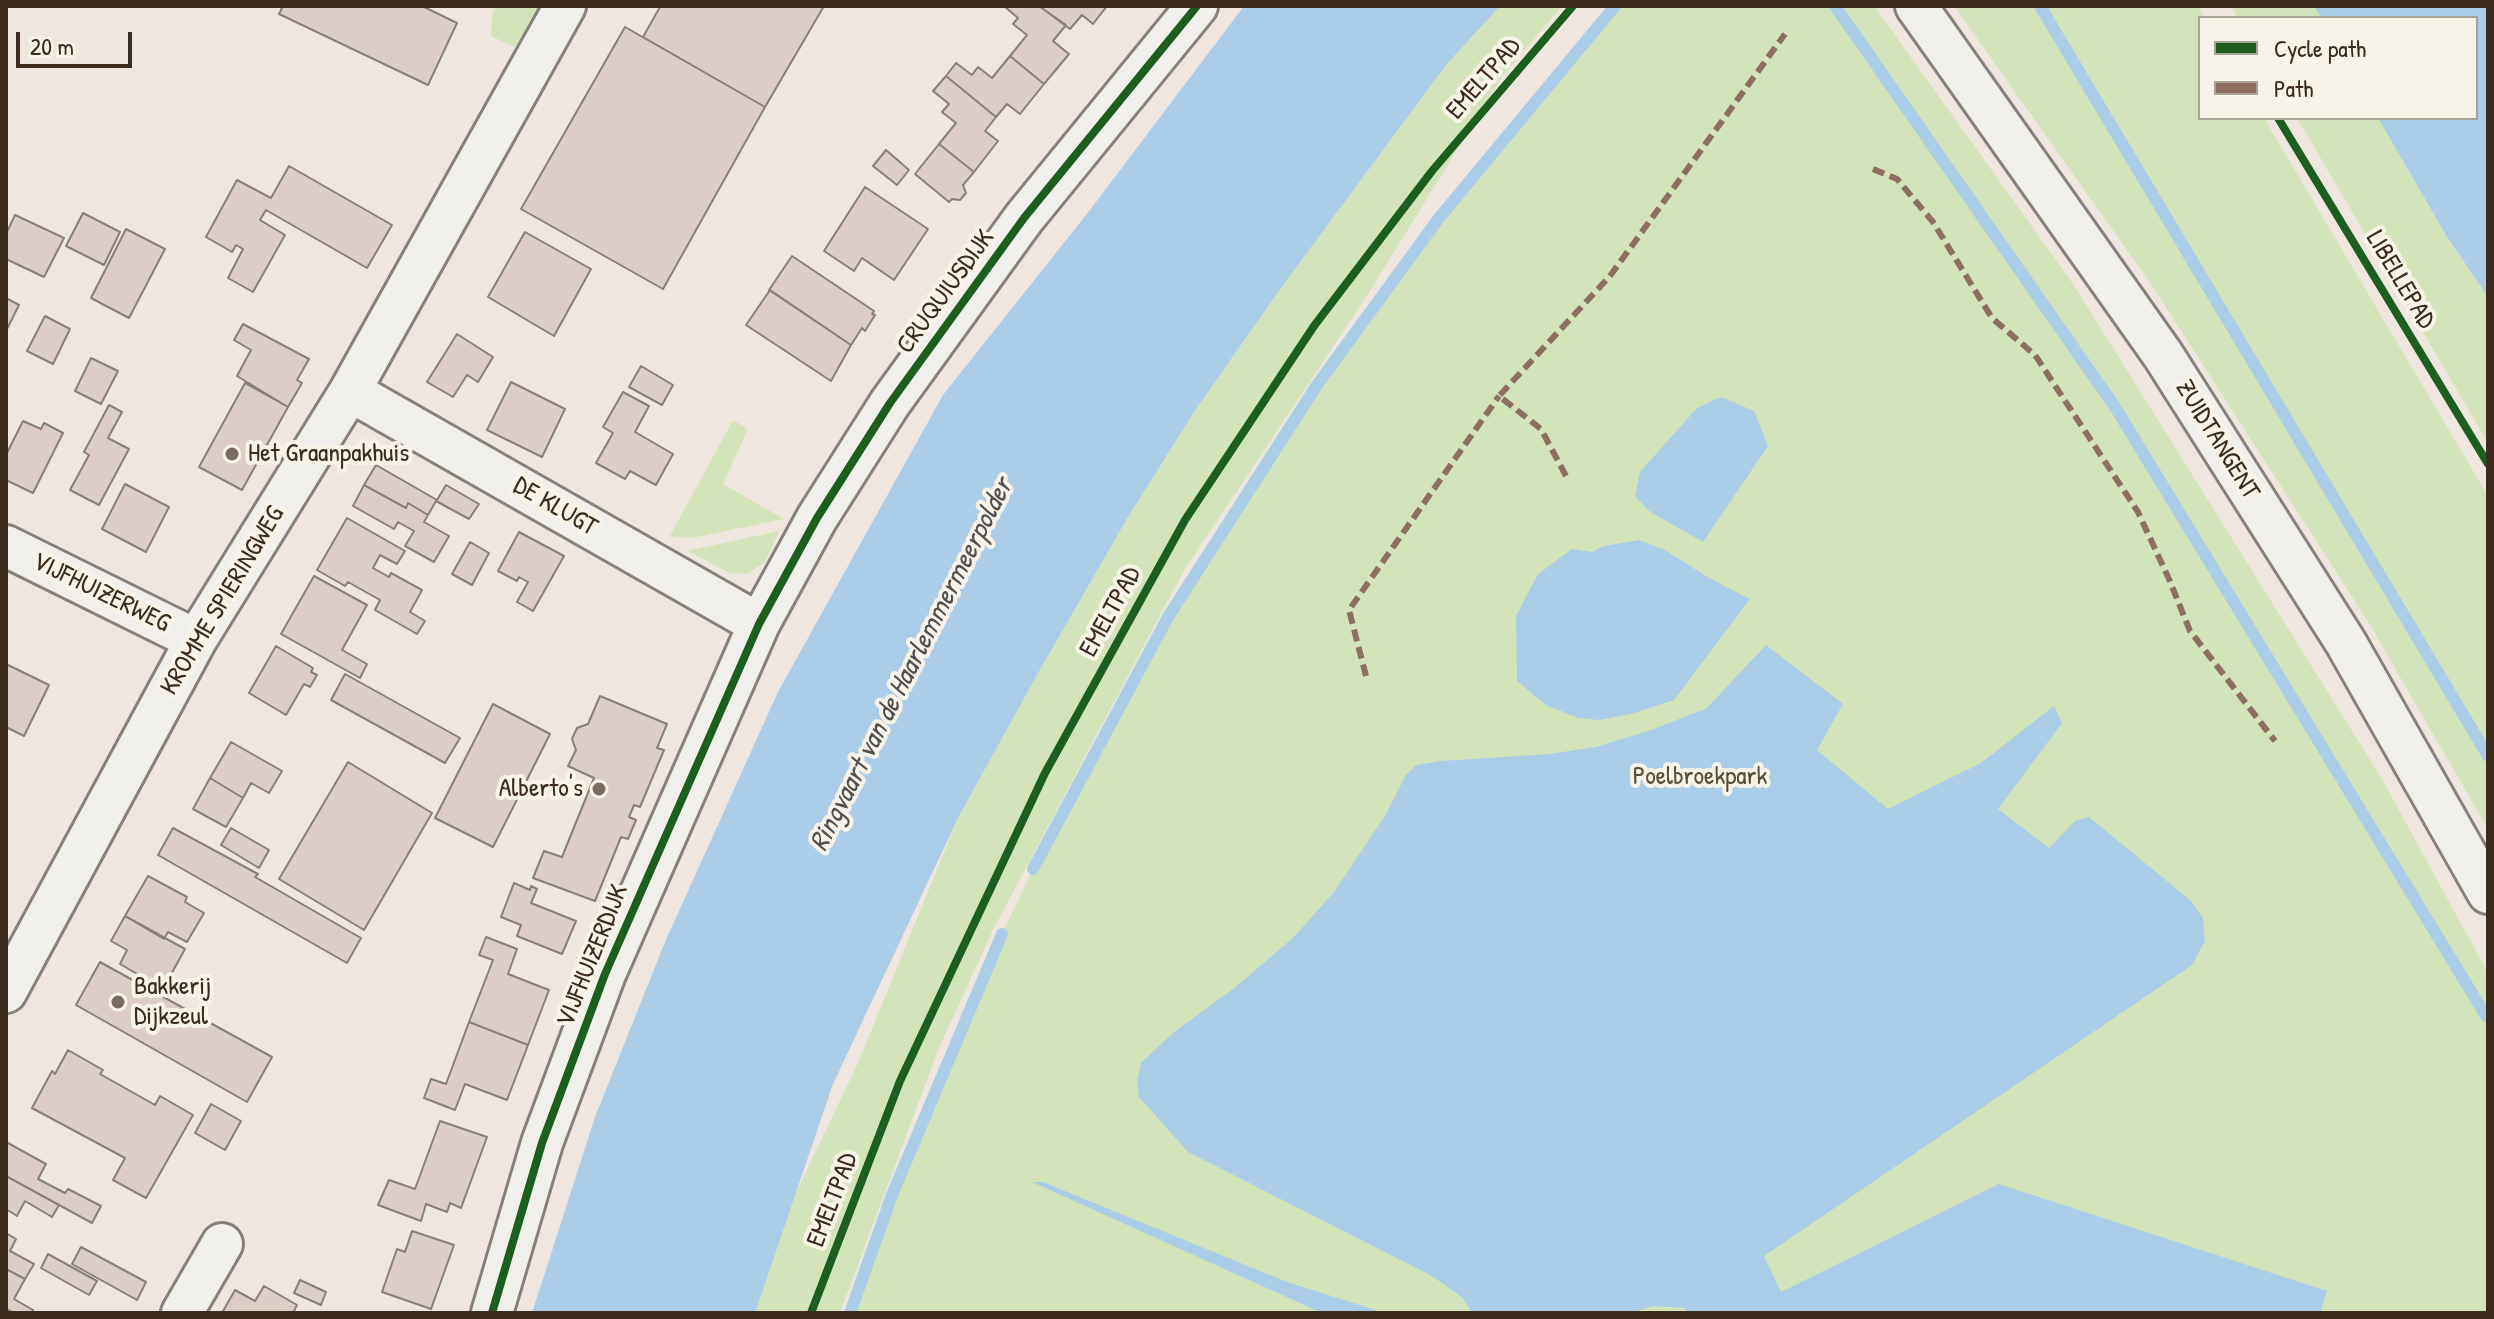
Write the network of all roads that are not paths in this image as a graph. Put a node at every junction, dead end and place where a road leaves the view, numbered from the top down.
1 (565, 6) edge
2 (1197, 6) edge
3 (1916, 6) edge
4 (350, 391) junction
5 (6, 546) edge
6 (759, 624) junction
7 (196, 640) junction
8 (2488, 893) edge
9 (6, 992) edge
10 (222, 1244) dead end
11 (182, 1313) edge
12 (492, 1313) edge

1 - 4 street, KROMME SPIERINGWEG
2 - 6 street, CRUQUIUSDIJK
3 - 8 street, ZUIDTANGENT
4 - 6 street, DE KLUGT
4 - 7 street, KROMME SPIERINGWEG
5 - 7 street, VIJFHUIZERWEG
6 - 12 street, VIJFHUIZERDIJK
7 - 9 street, KROMME SPIERINGWEG
10 - 11 street

